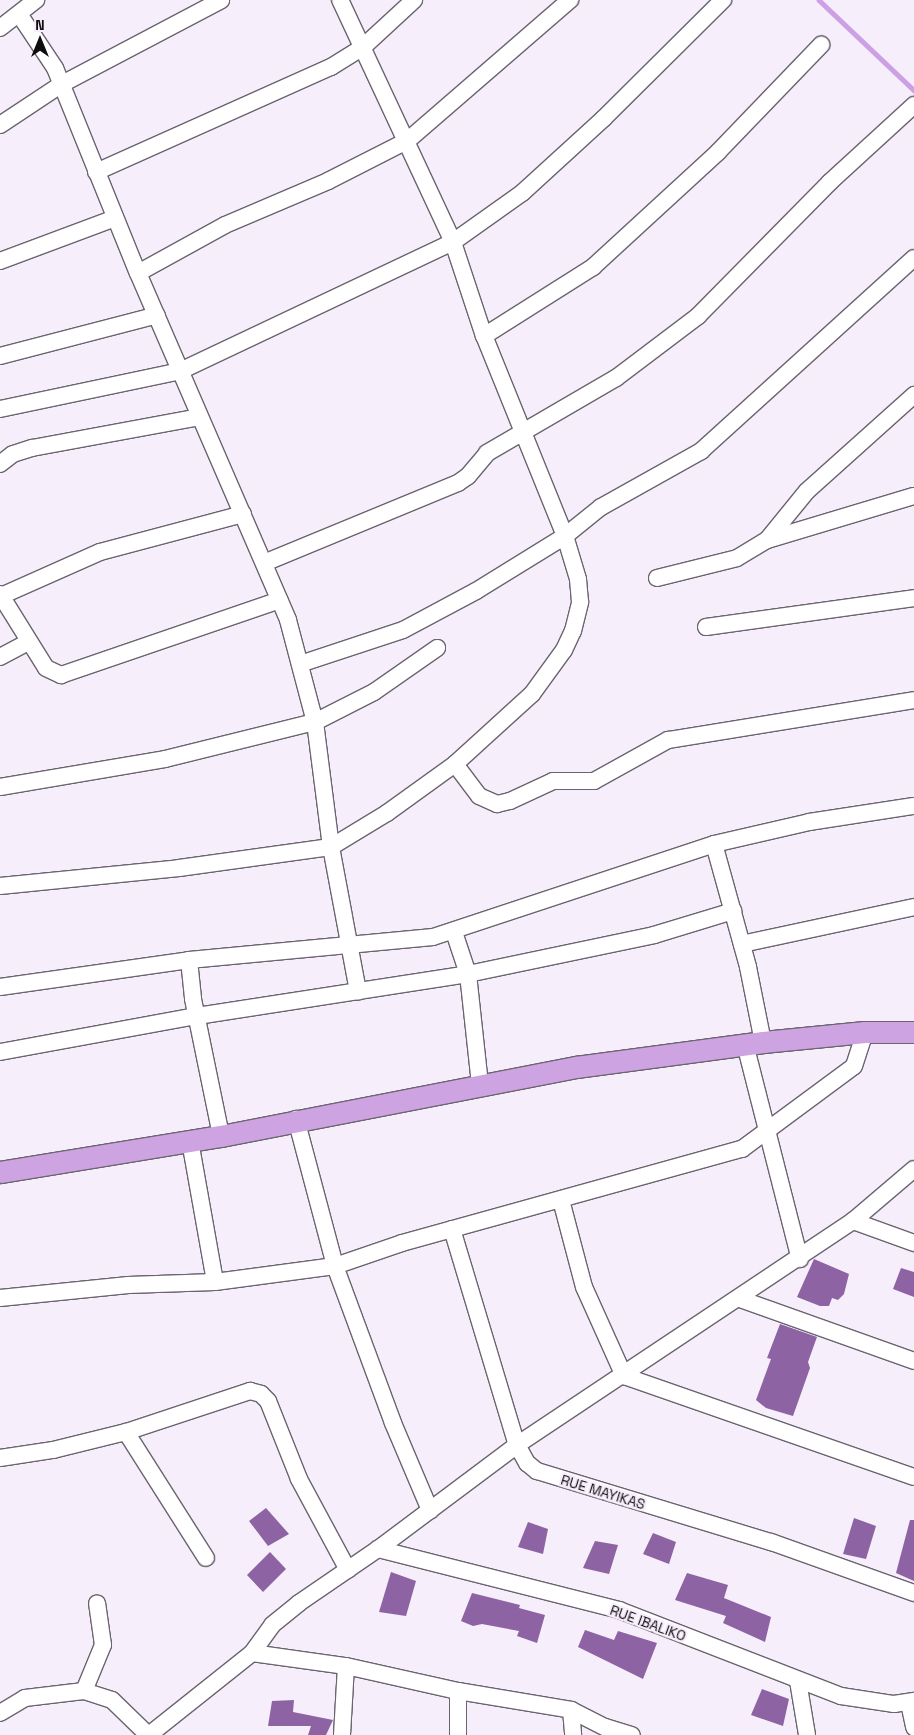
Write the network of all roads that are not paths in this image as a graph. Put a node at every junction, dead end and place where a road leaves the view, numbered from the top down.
1 (36, 0) edge
2 (221, 0) edge
3 (340, 0) edge
4 (414, 0) edge
5 (570, 0) edge
6 (723, 0) edge
7 (19, 14) junction
8 (0, 28) edge
9 (821, 45) dead end
10 (362, 48) junction
11 (62, 84) junction
12 (914, 105) edge
13 (0, 125) edge
14 (407, 141) junction
15 (96, 172) junction
16 (115, 218) junction
17 (453, 242) junction
18 (914, 258) edge
19 (0, 262) edge
20 (138, 273) junction
21 (157, 315) junction
22 (484, 336) junction
23 (0, 356) edge
24 (180, 371) junction
25 (914, 395) edge
26 (0, 409) edge
27 (199, 418) junction
28 (522, 434) junction
29 (0, 464) edge
30 (914, 496) edge
31 (243, 514) junction
32 (565, 536) junction
33 (767, 540) junction
34 (264, 563) junction
35 (657, 578) dead end
36 (0, 595) edge
37 (914, 598) edge
38 (280, 600) junction
39 (706, 627) dead end
40 (28, 642) junction
41 (436, 648) dead end
42 (0, 657) edge
43 (300, 664) junction
44 (914, 700) edge
45 (315, 722) junction
46 (455, 764) junction
47 (0, 787) edge
48 (914, 806) edge
49 (714, 844) junction
50 (331, 847) junction
51 (0, 886) edge
52 (914, 907) edge
53 (733, 911) junction
54 (454, 932) junction
55 (742, 944) junction
56 (348, 945) junction
57 (189, 960) junction
58 (468, 974) junction
59 (0, 987) edge
60 (358, 991) junction
61 (197, 1016) junction
62 (865, 1032) junction
63 (914, 1032) edge
64 (754, 1043) junction
65 (0, 1052) edge
66 (480, 1085) junction
67 (296, 1119) junction
68 (768, 1133) junction
69 (221, 1136) junction
70 (190, 1141) junction
71 (914, 1169) edge
72 (0, 1172) edge
73 (561, 1200) junction
74 (853, 1221) junction
75 (452, 1229) junction
76 (914, 1243) edge
77 (800, 1259) junction
78 (335, 1266) junction
79 (216, 1282) junction
80 (0, 1298) edge
81 (740, 1299) junction
82 (914, 1361) edge
83 (624, 1376) junction
84 (126, 1432) junction
85 (517, 1445) junction
86 (0, 1458) edge
87 (914, 1477) edge
88 (430, 1510) junction
89 (378, 1549) junction
90 (206, 1558) dead end
91 (348, 1570) junction
92 (914, 1593) edge
93 (97, 1603) dead end
94 (252, 1653) junction
95 (346, 1666) junction
96 (798, 1681) junction
97 (458, 1691) junction
98 (84, 1692) junction
99 (911, 1702) edge
100 (572, 1710) junction
101 (0, 1713) edge
102 (914, 1727) edge
103 (148, 1735) edge
104 (342, 1735) edge
105 (458, 1735) edge
106 (573, 1735) edge
107 (632, 1735) edge
108 (807, 1735) edge

1 - 7 street
2 - 11 street
3 - 10 street
4 - 10 street
5 - 14 street
6 - 17 street
7 - 8 street
7 - 11 street
9 - 22 street
10 - 14 street
10 - 15 street
11 - 13 street
11 - 15 street
12 - 28 street
14 - 17 street
14 - 20 street
15 - 16 street
16 - 19 street
16 - 20 street
17 - 22 street
17 - 24 street
18 - 32 street
20 - 21 street
21 - 23 street
21 - 24 street
22 - 28 street
24 - 26 street
24 - 27 street
25 - 33 street
27 - 29 street
27 - 31 street
28 - 32 street
28 - 34 street
30 - 33 street
31 - 34 street
31 - 36 street
32 - 43 street
32 - 46 street
33 - 35 street
34 - 38 street
36 - 40 street
37 - 39 street
38 - 40 street
38 - 43 street
40 - 42 street
41 - 45 street
43 - 45 street
44 - 46 street
45 - 47 street
45 - 50 street
46 - 50 street
48 - 49 street
49 - 53 street
49 - 54 street
50 - 51 street
50 - 56 street
52 - 55 street
53 - 55 street
53 - 58 street
54 - 56 street
54 - 58 street
55 - 64 street
56 - 57 street
56 - 60 street
57 - 59 street
57 - 61 street
58 - 60 street
58 - 66 street
60 - 61 street
61 - 65 street
61 - 69 street
62 - 63 main road
62 - 64 main road
62 - 68 street
64 - 66 main road
64 - 68 street
66 - 67 main road
67 - 69 main road
67 - 78 street
68 - 73 street
68 - 77 street
69 - 70 main road
70 - 72 main road
70 - 79 street
71 - 74 street
73 - 75 street
73 - 83 street
74 - 76 street
74 - 77 street
75 - 78 street
75 - 85 street, RUE MAYIKAS
77 - 81 street
78 - 79 street
78 - 88 street
79 - 80 street
81 - 82 street
81 - 83 street
83 - 85 street
83 - 87 street
84 - 86 street
84 - 90 street
84 - 91 street
85 - 88 street
85 - 92 street, RUE MAYIKAS
88 - 89 street
89 - 91 street
89 - 96 street, RUE IBALIKO
91 - 94 street
93 - 98 street
94 - 95 street
94 - 103 street
95 - 97 street
95 - 104 street
96 - 99 street, RUE IBALIKO
96 - 108 street
97 - 100 street
97 - 105 street
98 - 101 street
98 - 103 street
99 - 102 street
100 - 106 street
100 - 107 street

